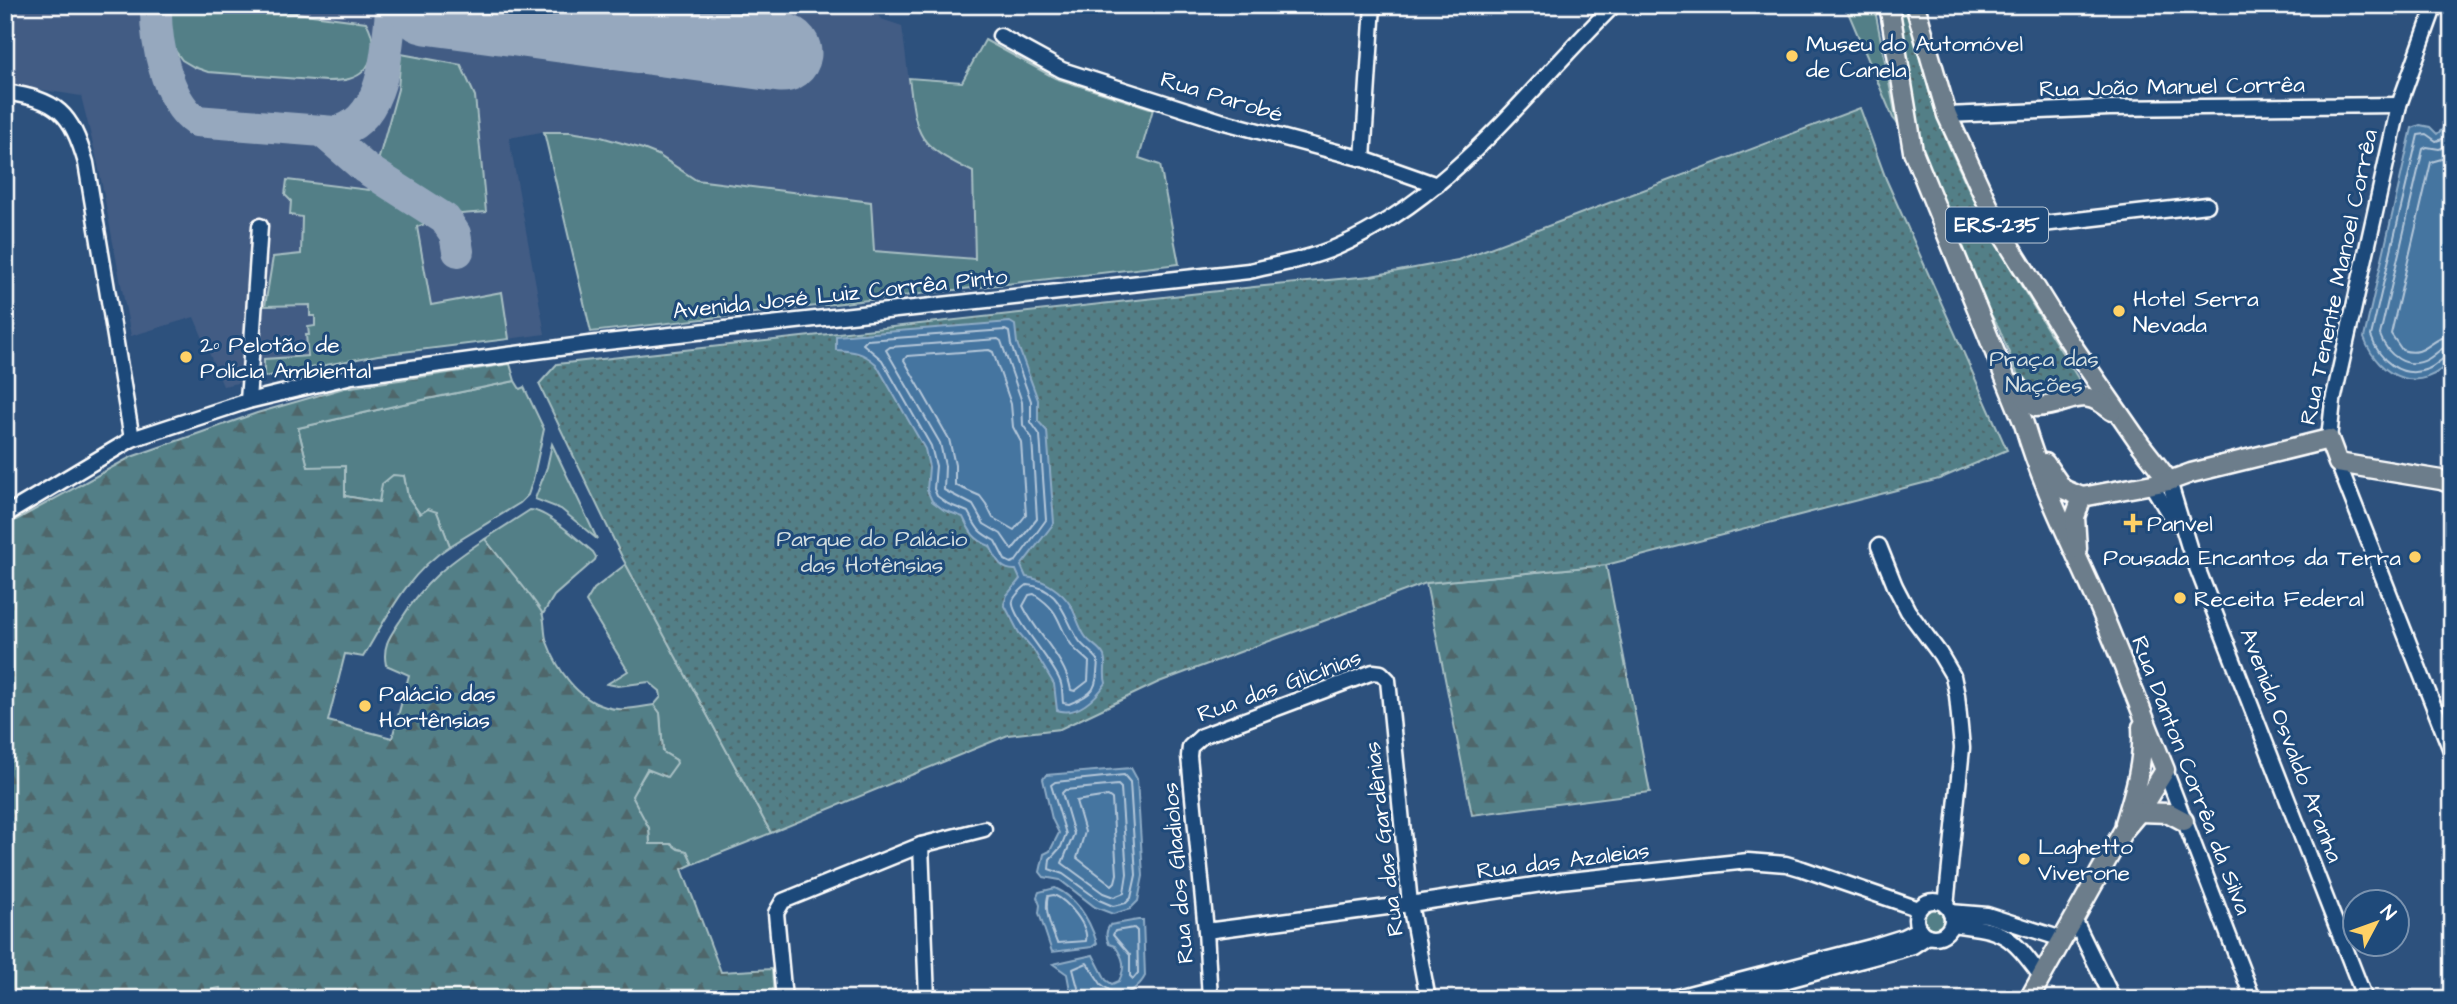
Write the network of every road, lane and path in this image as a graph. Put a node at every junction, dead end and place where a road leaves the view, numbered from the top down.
1 (1373, 5) edge
2 (1614, 5) edge
3 (1915, 5) edge
4 (2435, 5) edge
5 (1888, 11) edge
6 (1000, 36) dead end
7 (5, 92) edge
8 (2399, 105) junction
9 (1947, 115) junction
10 (1363, 159) junction
11 (1437, 185) junction
12 (2207, 205) dead end
13 (260, 226) dead end
14 (1999, 229) junction
15 (2065, 335) junction
16 (1991, 341) junction
17 (2075, 398) junction
18 (248, 401) junction
19 (2055, 405) junction
20 (2125, 422) junction
21 (2024, 424) junction
22 (132, 439) junction
23 (2329, 439) junction
24 (2141, 445) junction
25 (2338, 463) junction
26 (2169, 481) junction
27 (2151, 484) junction
28 (2452, 484) edge
29 (2122, 488) junction
30 (2082, 497) junction
31 (5, 514) edge
32 (1879, 546) dead end
33 (2189, 547) junction
34 (2083, 569) junction
35 (1384, 675) joint
36 (2142, 713) junction
37 (1192, 744) joint
38 (2452, 753) edge
39 (2165, 770) junction
40 (2139, 812) junction
41 (2184, 821) junction
42 (984, 829) dead end
43 (2123, 831) junction
44 (921, 845) junction
45 (1410, 904) junction
46 (1919, 909) junction
47 (1949, 914) junction
48 (2074, 919) junction
49 (1206, 931) junction
50 (1924, 933) junction
51 (2062, 939) junction
52 (2041, 976) junction
53 (784, 999) edge
54 (927, 999) edge
55 (1210, 999) edge
56 (1428, 999) edge
57 (1670, 999) edge
58 (1717, 999) edge
59 (2029, 999) edge
60 (2112, 999) edge
61 (2253, 999) edge
62 (2365, 999) edge

1 - 10 street
2 - 11 street, Avenida José Luiz Corrêa Pinto
3 - 9 main road, Avenida Osvaldo Aranha / ERS-235
4 - 8 street, Rua Tenente Manoel Corrêa
5 - 16 main road, ERS-235
6 - 10 street, Rua Parobé
7 - 22 street
8 - 9 street, Rua João Manuel Corrêa
8 - 23 street, Rua Tenente Manoel Corrêa
9 - 14 main road, Avenida Osvaldo Aranha / ERS-235
10 - 11 street, Rua Parobé
11 - 18 street, Avenida José Luiz Corrêa Pinto
12 - 14 street
13 - 18 street
14 - 15 main road, Avenida Osvaldo Aranha / ERS-235
15 - 17 main road
15 - 20 main road, Avenida Osvaldo Aranha / ERS-235
16 - 19 main road
16 - 21 main road, ERS-235
17 - 19 main road
17 - 20 main road
18 - 22 street, Avenida José Luiz Corrêa Pinto
19 - 21 main road
20 - 24 main road, Avenida Osvaldo Aranha / ERS-235
21 - 30 main road
21 - 34 main road, Rua Danton Corrêa da Silva / ERS-235
22 - 31 street, Avenida José Luiz Corrêa Pinto
23 - 25 main road, Rua Tenente Manoel Corrêa
23 - 26 main road
24 - 26 main road, Avenida Osvaldo Aranha / ERS-235
24 - 29 main road
25 - 28 main road
25 - 38 street, Rua Tenente Manoel Corrêa
26 - 27 main road
26 - 33 street, Avenida Osvaldo Aranha / ERS-235
27 - 29 main road
27 - 33 street, Avenida Osvaldo Aranha
29 - 30 main road
30 - 34 main road, Rua Danton Corrêa da Silva
32 - 47 street
33 - 62 street, Avenida Osvaldo Aranha / ERS-235
34 - 36 main road, Rua Danton Corrêa da Silva
35 - 37 street, Rua das Glicínias
35 - 45 street, Rua das Gardênias
36 - 39 main road, Rua Danton Corrêa da Silva
36 - 43 main road
37 - 49 street, Rua dos Gladiolos
39 - 40 main road
39 - 41 street, Rua Danton Corrêa da Silva
40 - 41 main road
40 - 43 main road
41 - 61 street, Rua Danton Corrêa da Silva
42 - 44 street
43 - 48 main road
44 - 53 street
44 - 54 street
45 - 46 street, Rua das Azaleias
45 - 49 street, Rua das Azaleias
45 - 56 street, Rua das Gardênias
46 - 47 street
46 - 50 street
47 - 50 street
47 - 51 street
47 - 52 street
48 - 51 main road
48 - 60 street
49 - 55 street, Rua dos Gladiolos
50 - 57 street
50 - 58 street
51 - 52 main road
52 - 59 main road

